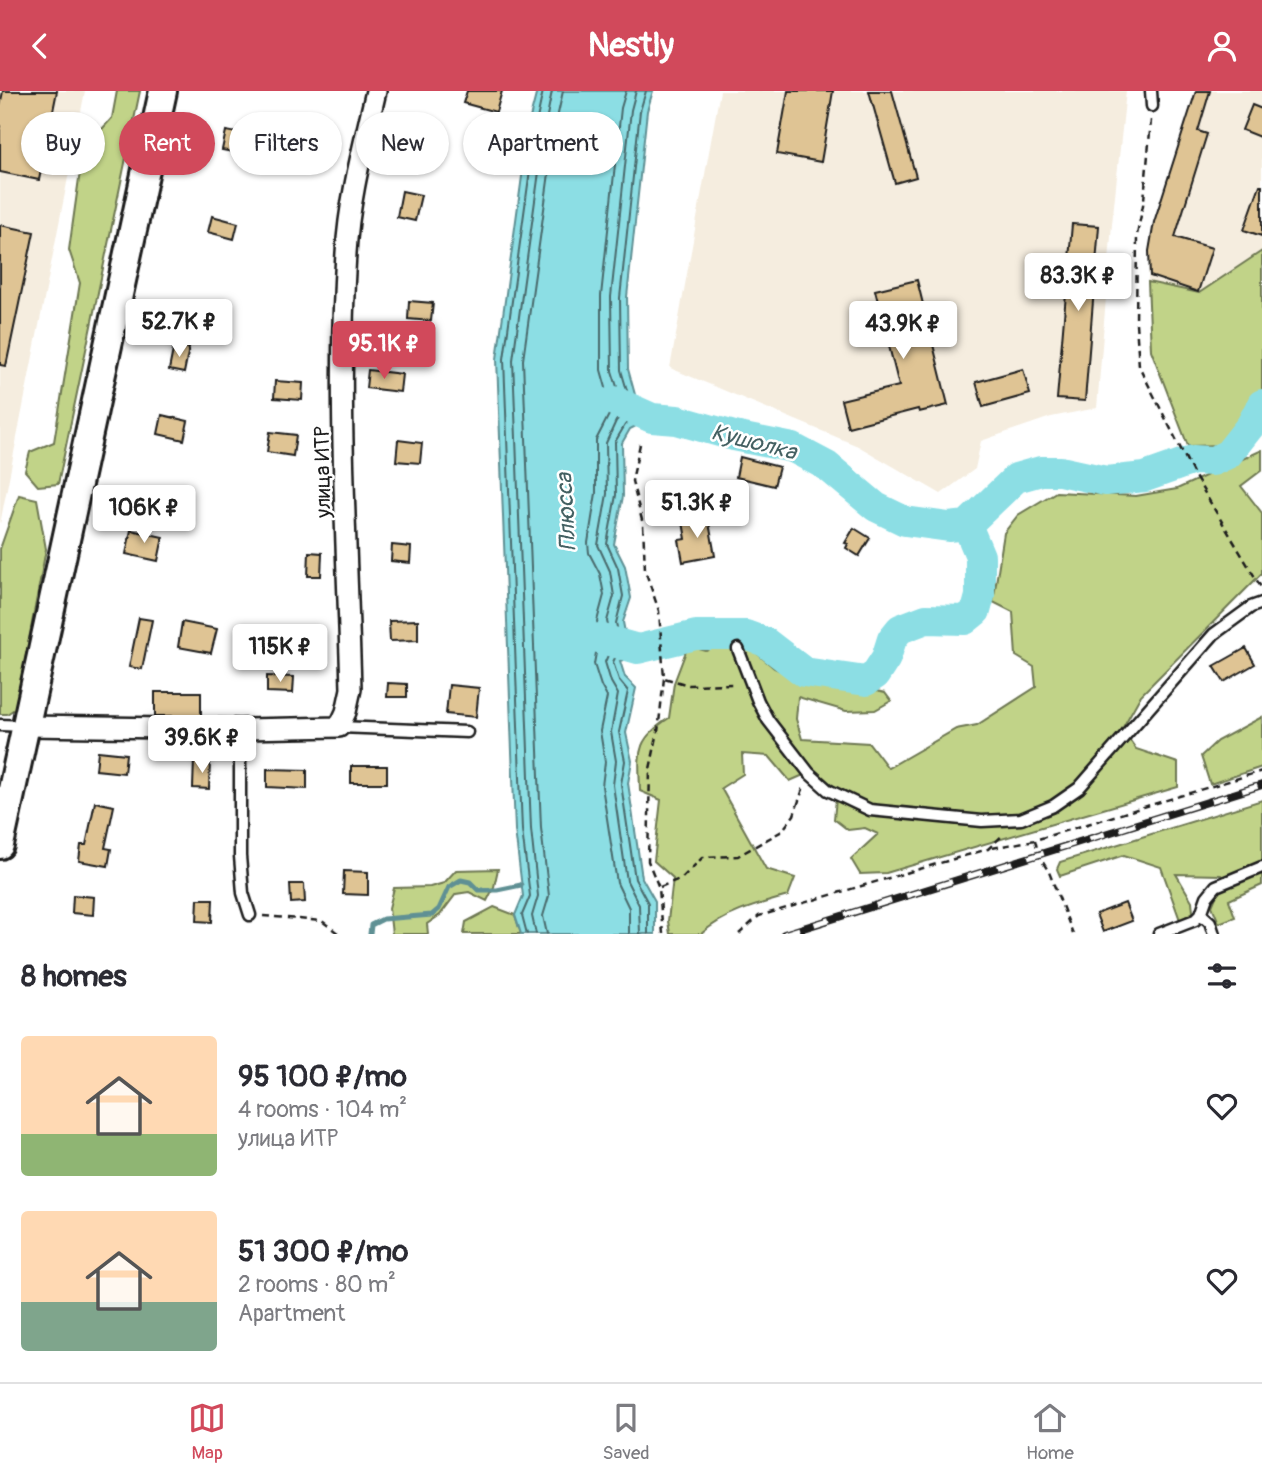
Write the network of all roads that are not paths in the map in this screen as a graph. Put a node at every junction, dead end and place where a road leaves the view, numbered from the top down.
1 (163, 91) edge
2 (376, 91) edge
3 (1151, 91) edge
4 (1152, 106) road end
5 (1262, 603) edge
6 (737, 649) dead end
7 (13, 725) edge
8 (339, 727) junction
9 (240, 729) junction
10 (467, 732) dead end
11 (0, 845) edge
12 (1262, 867) edge
13 (1201, 914) junction
14 (250, 915) road end
15 (1159, 934) edge
16 (1214, 934) edge

1 - 7 main road
2 - 8 street, улица ИТР
3 - 4 lane
5 - 6 lane
7 - 9 street
7 - 11 main road
8 - 9 street
8 - 10 lane
9 - 14 lane
12 - 13 lane
13 - 15 lane
13 - 16 lane

